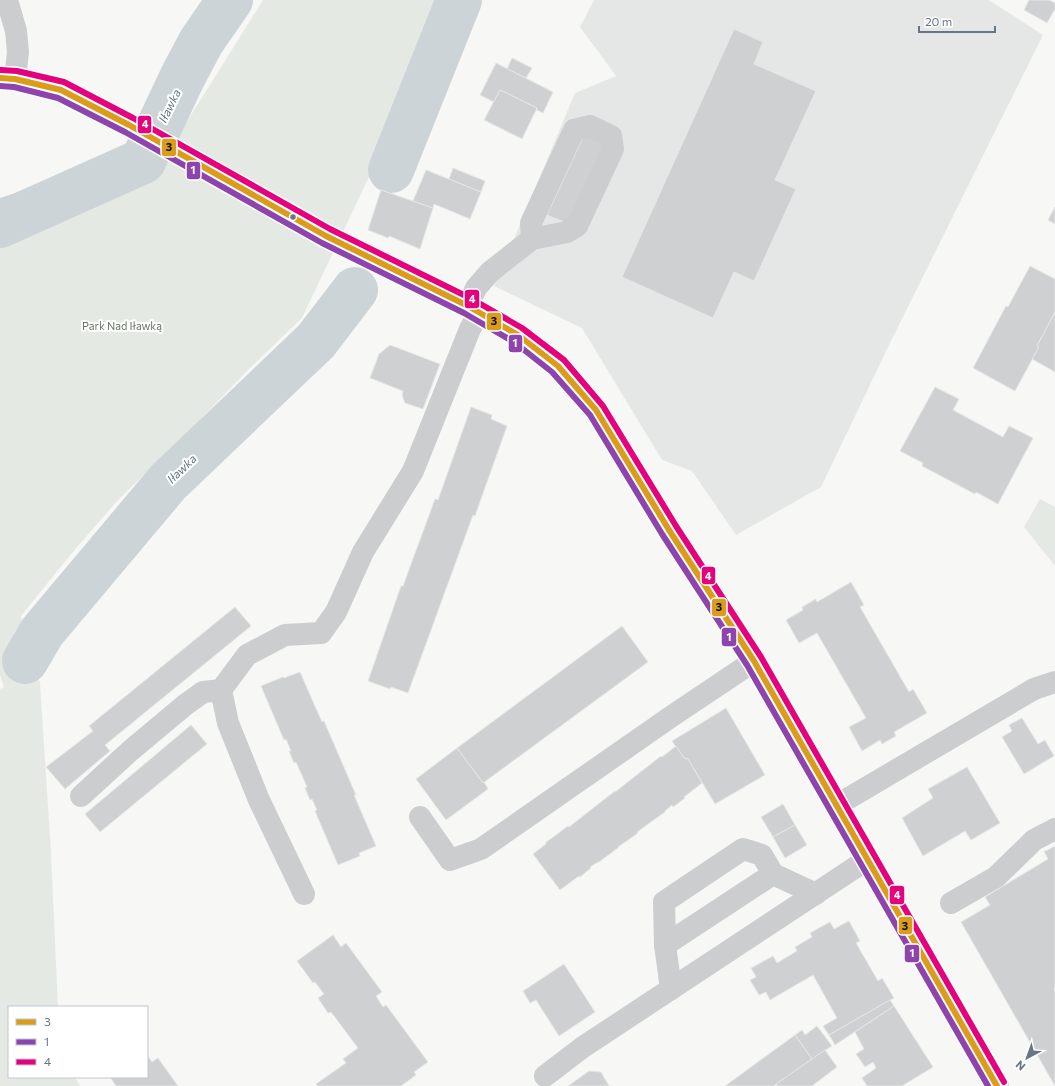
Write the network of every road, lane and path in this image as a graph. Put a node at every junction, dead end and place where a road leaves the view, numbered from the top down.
1 (7, 0) edge
2 (7, 79) edge
3 (532, 239) junction
4 (473, 309) junction
5 (754, 661) junction
6 (1055, 682) edge
7 (221, 690) junction
8 (81, 796) dead end
9 (837, 805) junction
10 (420, 817) dead end
11 (1055, 829) edge
12 (868, 859) junction
13 (773, 874) junction
14 (304, 894) dead end
15 (816, 894) junction
16 (951, 903) dead end
17 (665, 945) junction
18 (671, 989) junction
19 (544, 1076) dead end
20 (997, 1086) edge

1 - 2 street
2 - 4 main road
3 - 3 street
3 - 4 street
4 - 5 main road
4 - 7 street
5 - 9 main road
5 - 10 street
6 - 9 street
7 - 8 street
7 - 14 street
9 - 12 main road
11 - 16 street
12 - 15 street
12 - 20 main road
13 - 15 street
13 - 17 street
13 - 17 street
15 - 18 street
17 - 18 street
18 - 19 street

